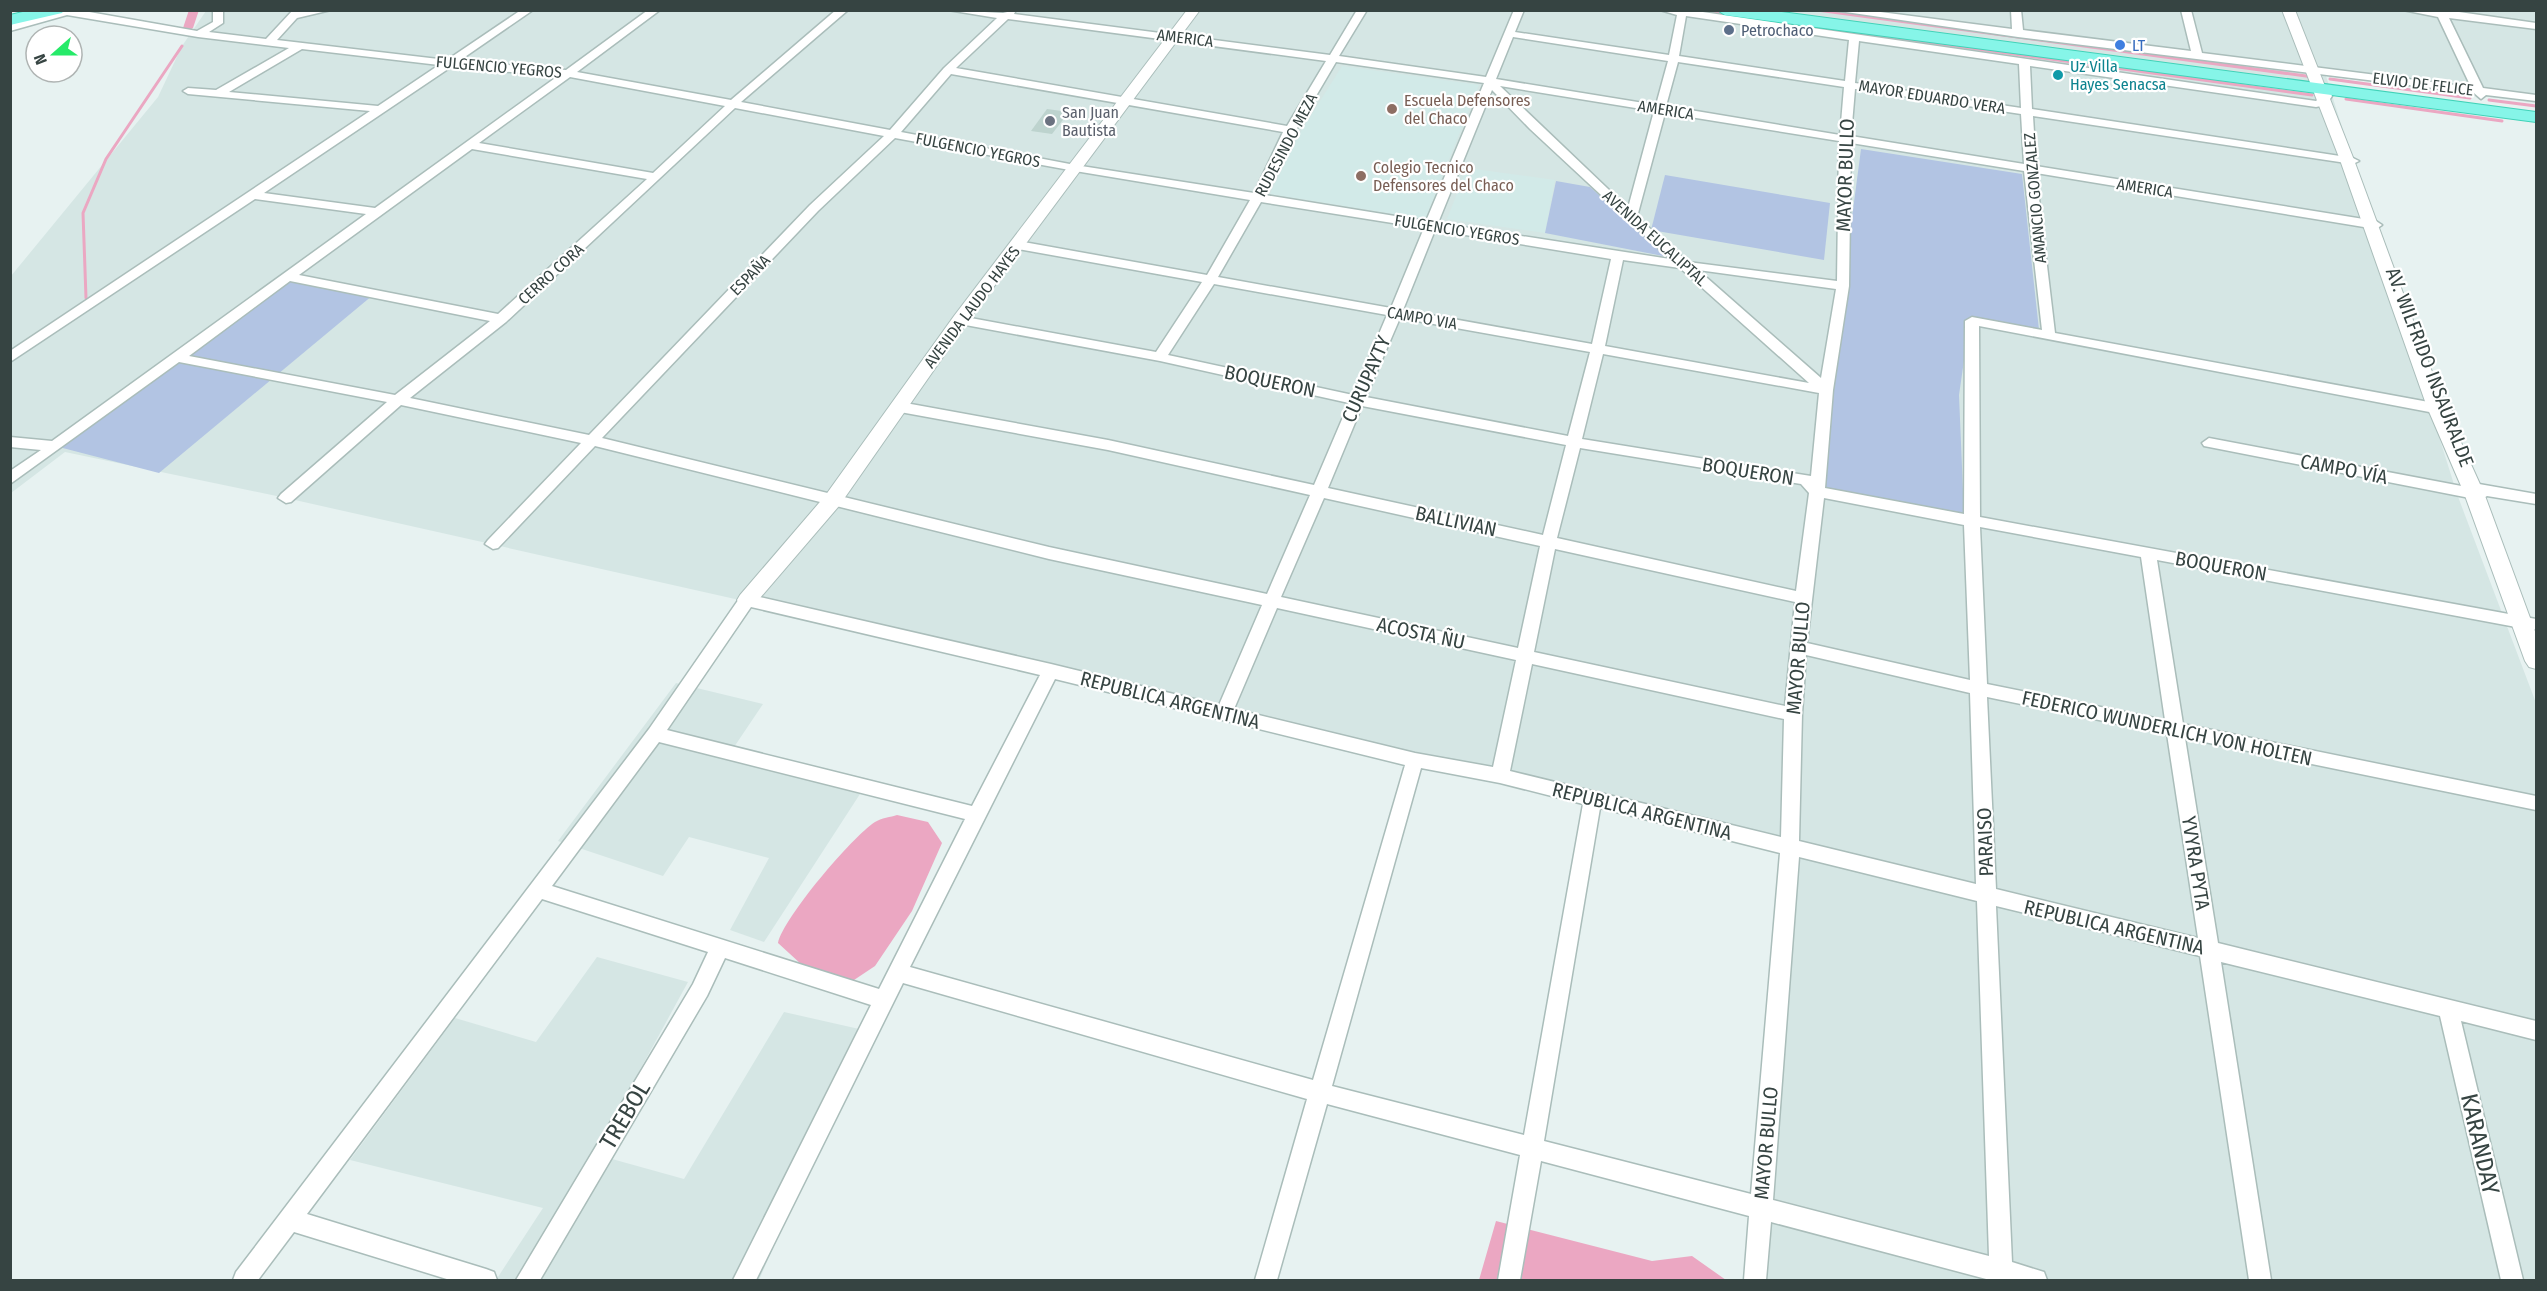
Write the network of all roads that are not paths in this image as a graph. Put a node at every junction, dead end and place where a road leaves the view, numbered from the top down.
1 (218, 10) edge
2 (326, 10) edge
3 (528, 10) edge
4 (655, 10) edge
5 (843, 10) edge
6 (953, 10) edge
7 (1186, 10) edge
8 (1194, 10) edge
9 (1362, 10) edge
10 (1519, 10) edge
11 (1665, 10) edge
12 (1725, 10) edge
13 (1767, 10) edge
14 (2016, 10) edge
15 (2186, 10) edge
16 (2288, 10) edge
17 (2300, 10) edge
18 (2408, 10) edge
19 (59, 11) edge
20 (1845, 11) edge
21 (297, 13) edge
22 (1682, 13) junction
23 (2441, 13) edge
24 (1008, 14) edge
25 (10, 20) edge
26 (218, 23) junction
27 (2536, 26) edge
28 (10, 28) edge
29 (198, 34) junction
30 (1511, 34) junction
31 (2018, 34) junction
32 (1171, 36) junction
33 (235, 38) junction
34 (1854, 38) junction
35 (269, 42) junction
36 (300, 46) junction
37 (1674, 57) junction
38 (2198, 57) junction
39 (1335, 58) junction
40 (2024, 60) junction
41 (447, 63) junction
42 (948, 70) junction
43 (566, 72) junction
44 (1489, 81) junction
45 (2318, 82) junction
46 (1849, 84) junction
47 (2478, 89) junction
48 (188, 91) dead end
49 (2536, 91) edge
50 (217, 94) junction
51 (2536, 98) edge
52 (1122, 100) junction
53 (733, 104) junction
54 (2486, 107) junction
55 (379, 109) junction
56 (1659, 109) junction
57 (2028, 113) junction
58 (2536, 115) edge
59 (1290, 130) junction
60 (894, 133) junction
61 (1845, 140) junction
62 (469, 146) junction
63 (2350, 161) junction
64 (1073, 168) junction
65 (2030, 170) junction
66 (657, 177) junction
67 (255, 195) junction
68 (1257, 199) junction
69 (377, 212) junction
70 (1631, 218) junction
71 (1432, 225) junction
72 (2373, 225) junction
73 (1018, 245) junction
74 (1618, 256) junction
75 (1686, 266) junction
76 (288, 277) junction
77 (1210, 280) junction
78 (1843, 286) junction
79 (1395, 313) junction
80 (501, 318) junction
81 (960, 320) junction
82 (2049, 335) junction
83 (1598, 349) junction
84 (1160, 357) junction
85 (10, 358) edge
86 (178, 358) junction
87 (1826, 390) junction
88 (398, 400) junction
89 (1356, 400) junction
90 (900, 407) junction
91 (2441, 409) junction
92 (590, 440) junction
93 (10, 442) edge
94 (1574, 442) junction
95 (2209, 443) dead end
96 (55, 446) junction
97 (10, 479) edge
98 (1318, 492) junction
99 (1818, 492) junction
100 (2478, 492) junction
101 (286, 498) dead end
102 (2536, 499) edge
103 (832, 501) junction
104 (1972, 522) junction
105 (1549, 540) junction
106 (493, 544) dead end
107 (2148, 553) junction
108 (1803, 598) junction
109 (747, 600) junction
110 (1272, 602) junction
111 (2530, 627) edge
112 (1799, 647) junction
113 (1525, 654) junction
114 (2536, 661) edge
115 (1051, 670) junction
116 (1980, 689) junction
117 (1224, 713) junction
118 (1793, 714) junction
119 (2174, 730) junction
120 (656, 734) junction
121 (1415, 760) junction
122 (1500, 776) junction
123 (1593, 799) junction
124 (2536, 803) edge
125 (976, 814) junction
126 (1790, 848) junction
127 (539, 890) junction
128 (1986, 897) junction
129 (720, 948) junction
130 (2209, 949) junction
131 (900, 973) junction
132 (885, 1000) junction
133 (2448, 1008) junction
134 (2536, 1030) edge
135 (1318, 1092) junction
136 (1532, 1148) junction
137 (1761, 1208) junction
138 (290, 1221) junction
139 (2001, 1276) edge
140 (244, 1281) edge
141 (486, 1281) edge
142 (527, 1281) edge
143 (744, 1281) edge
144 (1266, 1281) edge
145 (1509, 1281) edge
146 (1755, 1281) edge
147 (2036, 1281) edge
148 (2260, 1281) edge
149 (2512, 1281) edge

1 - 26 street
2 - 21 street
3 - 41 street
4 - 43 street
5 - 53 street, CERRO CORA
6 - 24 street, AMERICA
7 - 32 street
8 - 32 street, AVENIDA LAUDO HAYES
9 - 39 street, RUDESINDO MEZA
10 - 30 street, CURUPAYTY
11 - 22 street
12 - 45 highway
13 - 45 highway
14 - 31 street
15 - 38 street
16 - 45 street
17 - 45 street
18 - 23 street
19 - 25 highway
19 - 28 street
19 - 29 street, FULGENCIO YEGROS
20 - 31 street
21 - 35 street
22 - 34 street
22 - 37 street
23 - 27 street
23 - 47 street
24 - 32 street, AMERICA
24 - 42 street, ESPAÑA
26 - 29 street
26 - 33 street
29 - 33 street, FULGENCIO YEGROS
30 - 37 street, MAYOR EDUARDO VERA
30 - 44 street, CURUPAYTY
31 - 38 street
32 - 39 street, AMERICA
32 - 52 street, AVENIDA LAUDO HAYES
33 - 35 street, FULGENCIO YEGROS
34 - 40 street
34 - 46 street, MAYOR BULLO
35 - 36 street, FULGENCIO YEGROS
36 - 41 street, FULGENCIO YEGROS
36 - 50 street
37 - 46 street, MAYOR EDUARDO VERA
37 - 56 street
38 - 45 street
39 - 44 street, AMERICA
39 - 59 street, RUDESINDO MEZA
40 - 45 street
40 - 57 street, AMANCIO GONZALEZ
41 - 43 street, FULGENCIO YEGROS
41 - 55 street
42 - 52 street
42 - 60 street, ESPAÑA
43 - 53 street, FULGENCIO YEGROS
43 - 62 street
44 - 56 street, AMERICA
44 - 70 street, AVENIDA EUCALIPTAL
44 - 71 street, CURUPAYTY
45 - 47 street, ELVIO DE FELICE
45 - 54 highway
45 - 58 highway
45 - 63 street
46 - 57 street, MAYOR EDUARDO VERA
46 - 61 street, MAYOR BULLO
47 - 49 street
47 - 51 street, ELVIO DE FELICE
47 - 54 street
48 - 50 street
50 - 55 street
52 - 59 street
52 - 64 street, AVENIDA LAUDO HAYES
53 - 60 street, FULGENCIO YEGROS
53 - 66 street, CERRO CORA
54 - 58 highway
55 - 67 street
56 - 61 street, AMERICA
56 - 70 street
57 - 63 street, MAYOR EDUARDO VERA
57 - 65 street, AMANCIO GONZALEZ
59 - 68 street, RUDESINDO MEZA
60 - 64 street, FULGENCIO YEGROS
60 - 92 street, ESPAÑA
61 - 65 street, AMERICA
61 - 78 street, MAYOR BULLO
62 - 66 street
62 - 69 street
63 - 72 street
64 - 68 street, FULGENCIO YEGROS
64 - 73 street, AVENIDA LAUDO HAYES
65 - 72 street, AMERICA
65 - 82 street, AMANCIO GONZALEZ
66 - 80 street, CERRO CORA
67 - 69 street
67 - 85 street
68 - 71 street, FULGENCIO YEGROS
68 - 77 street, RUDESINDO MEZA
69 - 76 street
70 - 75 street, AVENIDA EUCALIPTAL
71 - 74 street, FULGENCIO YEGROS
71 - 79 street, CURUPAYTY
72 - 91 street
73 - 77 street, CAMPO VIA
73 - 81 street, AVENIDA LAUDO HAYES
74 - 75 street, FULGENCIO YEGROS
74 - 83 street
75 - 78 street, FULGENCIO YEGROS
75 - 87 street, AVENIDA EUCALIPTAL
76 - 80 street
76 - 86 street
77 - 79 street, CAMPO VIA
77 - 84 street, RUDESINDO MEZA
78 - 87 street, MAYOR BULLO
79 - 83 street, CAMPO VIA
79 - 89 street, CURUPAYTY
80 - 88 street, CERRO CORA
81 - 84 street, BOQUERON
81 - 90 street, AVENIDA LAUDO HAYES
82 - 91 street
82 - 104 street, PARAISO
83 - 87 street, CAMPO VIA
83 - 94 street
84 - 89 street, BOQUERON
86 - 88 street
86 - 96 street
87 - 99 street, MAYOR BULLO
88 - 92 street
88 - 101 street, CERRO CORA
89 - 94 street, BOQUERON
89 - 98 street, CURUPAYTY
90 - 98 street, BALLIVIAN
90 - 103 street, AVENIDA LAUDO HAYES
91 - 100 street
92 - 103 street, ACOSTA ÑU
92 - 106 street, ESPAÑA
93 - 96 street
94 - 99 street, BOQUERON
94 - 105 street
95 - 100 street, CAMPO VÍA
96 - 97 street
98 - 105 street, BALLIVIAN
98 - 110 street, CURUPAYTY
99 - 104 street, BOQUERON
99 - 108 street, MAYOR BULLO
100 - 102 street, CAMPO VÍA
100 - 111 street
103 - 109 street, AVENIDA LAUDO HAYES
103 - 110 street, ACOSTA ÑU
104 - 107 street, BOQUERON
104 - 116 street, PARAISO
105 - 108 street, BALLIVIAN
105 - 113 street
107 - 111 street, BOQUERON
107 - 119 street, YVYRA PYTA
108 - 112 street, MAYOR BULLO
109 - 115 street, REPUBLICA ARGENTINA
109 - 120 street
110 - 113 street, ACOSTA ÑU
110 - 117 street, CURUPAYTY
111 - 114 street
112 - 116 street, FEDERICO WUNDERLICH VON HOLTEN
112 - 118 street, MAYOR BULLO
113 - 118 street, ACOSTA ÑU
113 - 122 street
115 - 117 street, REPUBLICA ARGENTINA
115 - 125 street
116 - 119 street, FEDERICO WUNDERLICH VON HOLTEN
116 - 128 street, PARAISO
117 - 121 street, REPUBLICA ARGENTINA
118 - 126 street, MAYOR BULLO
119 - 124 street, FEDERICO WUNDERLICH VON HOLTEN
119 - 130 street, YVYRA PYTA
120 - 125 street
120 - 127 street
121 - 122 street, REPUBLICA ARGENTINA
121 - 135 street
122 - 123 street, REPUBLICA ARGENTINA
123 - 126 street, REPUBLICA ARGENTINA
123 - 136 street
125 - 131 street
126 - 128 street, REPUBLICA ARGENTINA
126 - 137 street, MAYOR BULLO
127 - 129 street
127 - 138 street
128 - 130 street, REPUBLICA ARGENTINA
128 - 139 street, PARAISO
129 - 132 street
129 - 142 street, TREBOL
130 - 133 street, REPUBLICA ARGENTINA
130 - 148 street, YVYRA PYTA
131 - 132 street
131 - 135 street
132 - 143 street
133 - 134 street, REPUBLICA ARGENTINA
133 - 149 street, KARANDAY
135 - 136 street
135 - 144 street
136 - 137 street
136 - 145 street
137 - 139 street
137 - 146 street, MAYOR BULLO
138 - 140 street
138 - 141 street
139 - 147 street

